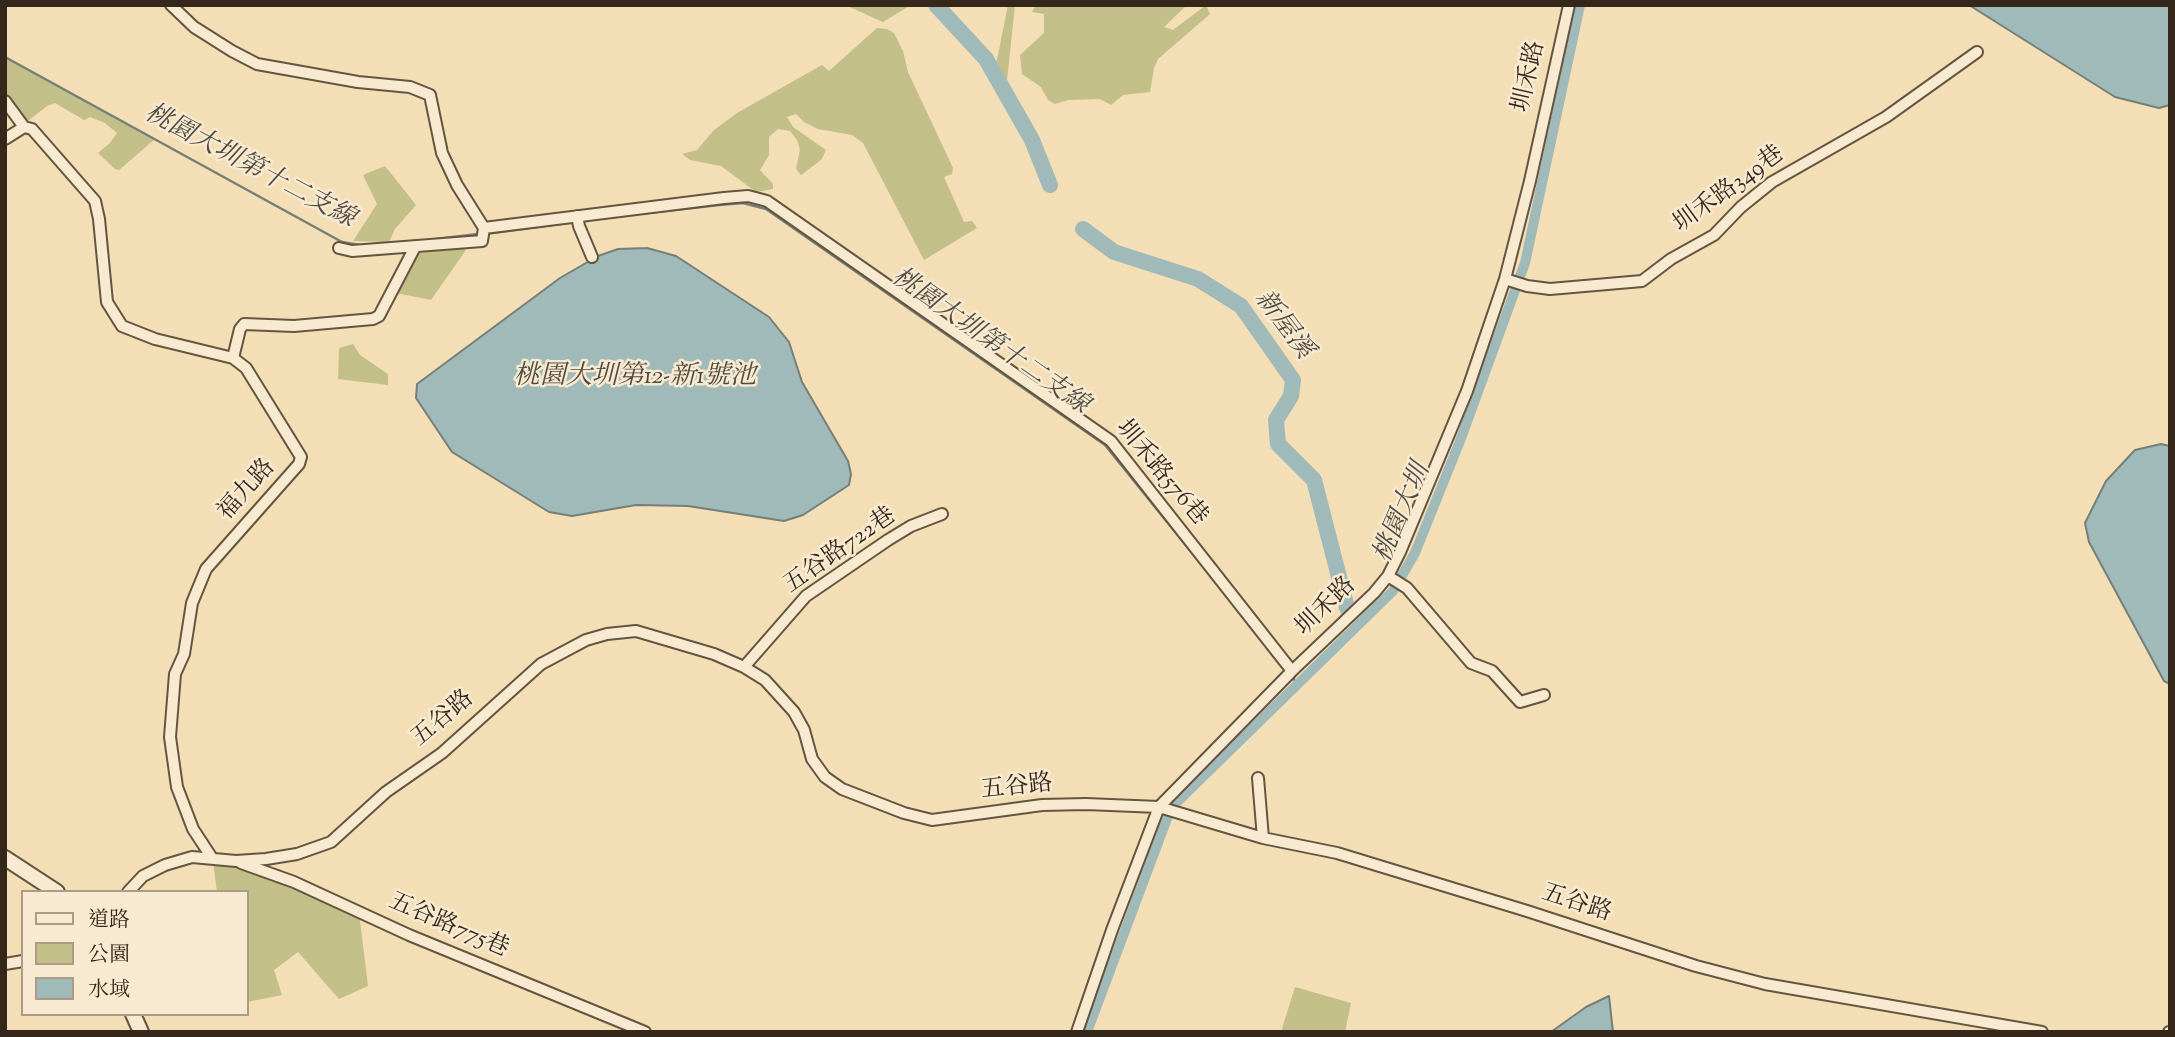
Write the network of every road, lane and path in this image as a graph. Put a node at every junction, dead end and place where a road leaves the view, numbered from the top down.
1 (171, 5) edge
2 (1569, 5) edge
3 (1977, 52) dead end
4 (5, 101) edge
5 (24, 127) junction
6 (5, 139) edge
7 (577, 216) junction
8 (484, 228) junction
9 (415, 247) junction
10 (339, 248) dead end
11 (592, 257) dead end
12 (1508, 280) junction
13 (233, 358) junction
14 (943, 514) dead end
15 (1390, 577) junction
16 (744, 667) junction
17 (1292, 671) junction
18 (1544, 695) dead end
19 (1258, 778) dead end
20 (1164, 809) junction
21 (1263, 838) junction
22 (5, 858) edge
23 (212, 858) junction
24 (236, 860) junction
25 (54, 890) edge
26 (130, 890) edge
27 (645, 1032) edge
28 (1077, 1032) edge
29 (2042, 1032) edge

1 - 8 street
2 - 12 street, 圳禾路
3 - 12 street, 圳禾路349巷
4 - 5 street
5 - 6 street
5 - 13 street
7 - 8 street, 圳禾路576巷
7 - 11 street
7 - 17 street, 圳禾路576巷
8 - 9 street
9 - 10 street
9 - 13 street
12 - 15 street, 圳禾路
13 - 23 street, 福九路
14 - 16 street, 五谷路722巷
15 - 17 street, 圳禾路
15 - 18 street
16 - 20 street, 五谷路
16 - 24 street, 五谷路
17 - 20 street, 圳禾路
19 - 21 street
20 - 21 street, 五谷路
20 - 28 street, 圳禾路
21 - 29 street, 五谷路
22 - 25 street
23 - 24 street, 五谷路
23 - 26 street, 五谷路
24 - 27 street, 五谷路775巷

